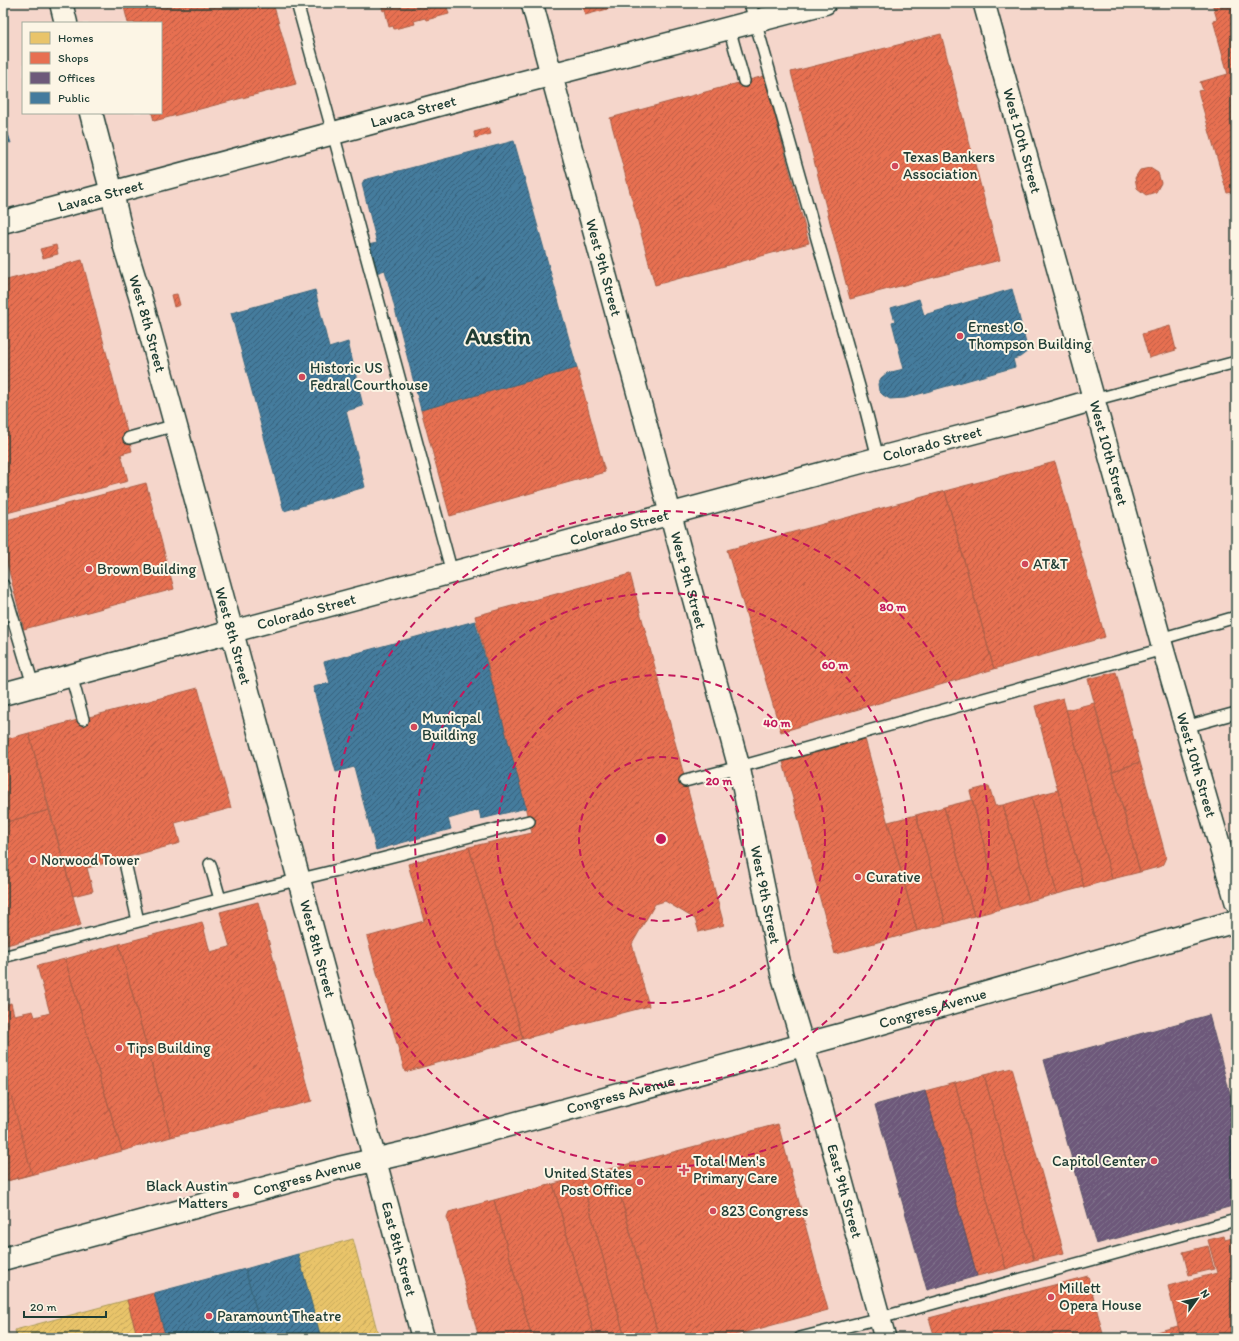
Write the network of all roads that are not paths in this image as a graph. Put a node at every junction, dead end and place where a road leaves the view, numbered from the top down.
1 (61, 3) edge
2 (297, 3) edge
3 (532, 3) edge
4 (825, 3) edge
5 (984, 3) edge
6 (752, 12) edge
7 (66, 22) edge
8 (728, 28) junction
9 (551, 75) junction
10 (744, 81) dead end
11 (91, 114) edge
12 (333, 133) junction
13 (112, 193) junction
14 (3, 222) edge
15 (1236, 362) edge
16 (1093, 400) junction
17 (176, 425) junction
18 (129, 438) dead end
19 (878, 458) junction
20 (670, 514) junction
21 (452, 573) junction
22 (3, 585) edge
23 (1236, 617) edge
24 (231, 632) junction
25 (1161, 644) junction
26 (71, 675) junction
27 (33, 685) junction
28 (3, 694) edge
29 (1236, 713) edge
30 (83, 719) dead end
31 (1186, 727) junction
32 (739, 767) junction
33 (685, 781) dead end
34 (529, 821) dead end
35 (210, 864) dead end
36 (126, 867) dead end
37 (299, 880) junction
38 (220, 899) junction
39 (1236, 902) edge
40 (138, 921) junction
41 (1236, 921) edge
42 (3, 957) edge
43 (803, 1044) junction
44 (375, 1160) junction
45 (1236, 1220) edge
46 (3, 1259) edge
47 (880, 1318) junction
48 (423, 1338) edge
49 (800, 1338) edge
50 (885, 1338) edge

1 - 7 main road
2 - 12 lane
3 - 9 street, West 9th Street
4 - 6 main road, Lavaca Street
5 - 16 street, West 10th Street
6 - 8 main road, Lavaca Street
6 - 19 lane
8 - 9 main road, Lavaca Street
8 - 10 lane
9 - 12 main road, Lavaca Street
9 - 20 street, West 9th Street
11 - 13 main road, West 8th Street
12 - 13 main road, Lavaca Street
12 - 21 lane
13 - 14 main road, Lavaca Street
13 - 17 main road, West 8th Street
15 - 16 lane, Colorado Street
16 - 19 street, Colorado Street
16 - 25 street, West 10th Street
17 - 18 lane
17 - 24 main road, West 8th Street
19 - 20 street, Colorado Street
20 - 21 street, Colorado Street
20 - 32 street, West 9th Street
21 - 24 street, Colorado Street
22 - 27 lane
23 - 25 lane
24 - 26 main road, Colorado Street
24 - 37 main road, West 8th Street
25 - 31 street, West 10th Street
25 - 32 lane
26 - 27 main road, Colorado Street
26 - 30 lane
27 - 28 main road, Colorado Street
29 - 31 lane
31 - 39 street, West 10th Street
32 - 33 lane
32 - 43 street, West 9th Street
34 - 37 lane
35 - 38 lane
36 - 40 lane
37 - 38 lane
37 - 44 main road, West 8th Street
38 - 40 lane
40 - 42 lane
41 - 43 main road, Congress Avenue
43 - 44 main road, Congress Avenue
43 - 47 street, East 9th Street
44 - 46 main road, Congress Avenue
44 - 48 main road, East 8th Street
45 - 47 lane
47 - 49 lane
47 - 50 street, East 9th Street

